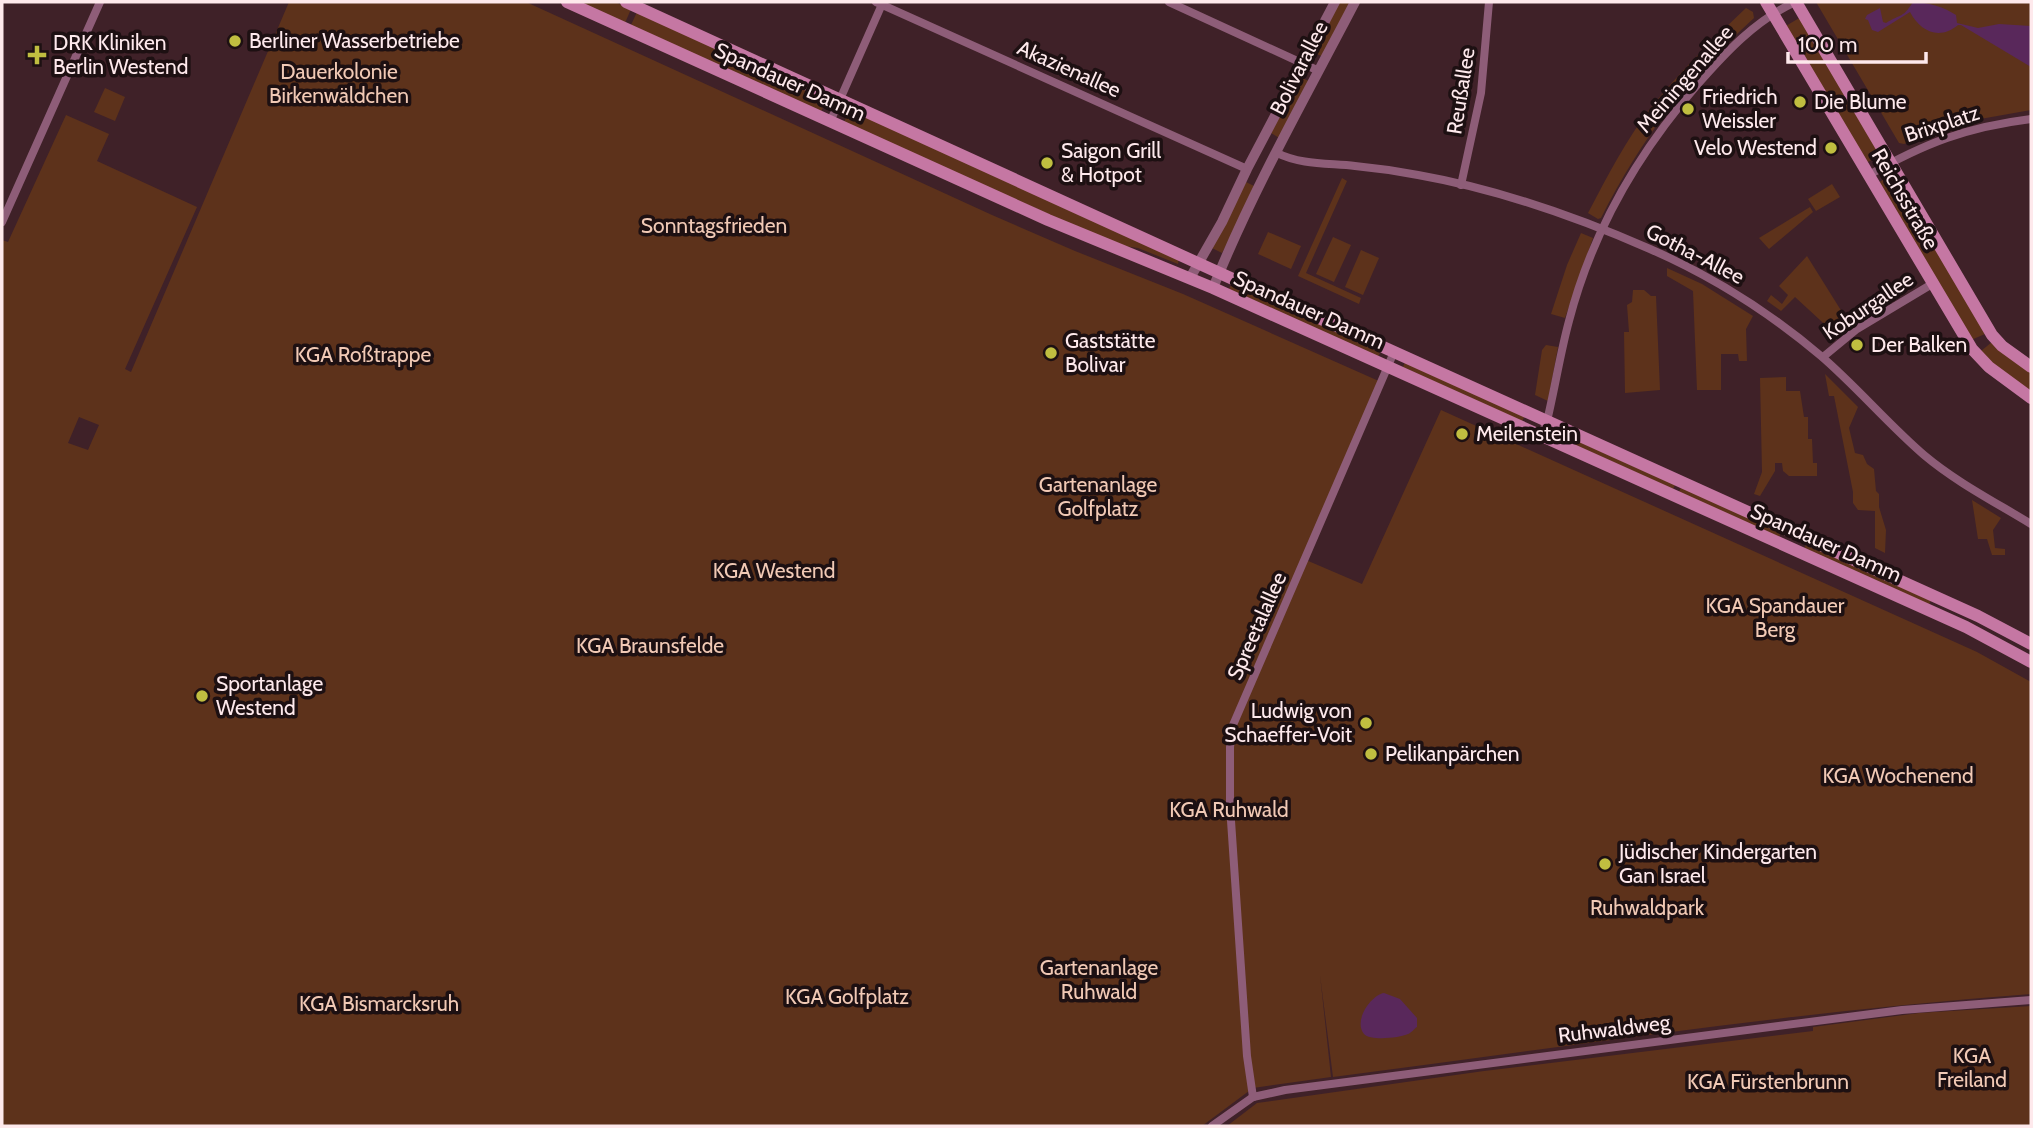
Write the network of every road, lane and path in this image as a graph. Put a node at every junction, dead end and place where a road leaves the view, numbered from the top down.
1 (100, 2) edge
2 (567, 2) edge
3 (626, 2) edge
4 (1169, 2) edge
5 (1335, 2) edge
6 (1355, 2) edge
7 (1489, 2) edge
8 (1795, 2) edge
9 (881, 3) edge
10 (1769, 7) edge
11 (1304, 63) junction
12 (1319, 71) junction
13 (839, 99) junction
14 (2031, 119) edge
15 (830, 122) junction
16 (1261, 144) junction
17 (1277, 153) junction
18 (1890, 163) junction
19 (1247, 169) junction
20 (1869, 175) junction
21 (1264, 177) junction
22 (1461, 185) junction
23 (2, 222) edge
24 (1601, 229) junction
25 (1198, 262) junction
26 (1219, 272) junction
27 (1190, 278) junction
28 (1932, 284) junction
29 (1213, 288) junction
30 (1394, 352) junction
31 (1823, 357) junction
32 (1388, 366) junction
33 (2031, 367) edge
34 (2031, 398) edge
35 (1547, 421) junction
36 (1541, 435) junction
37 (2031, 524) edge
38 (2031, 644) edge
39 (2031, 662) edge
40 (2031, 1000) edge
41 (1253, 1097) junction
42 (1212, 1126) edge

1 - 23 street
2 - 15 main road, Spandauer Damm
3 - 13 main road, Spandauer Damm
4 - 11 street
5 - 11 street, Bolivarallee
6 - 12 street, Bolivarallee
7 - 22 street, Reußallee
8 - 10 street, Meiningenallee
8 - 18 main road, Reichsstraße
9 - 13 street
9 - 19 street, Akazienallee
10 - 20 main road, Reichsstraße
10 - 24 street, Meiningenallee
11 - 12 street
11 - 16 street, Bolivarallee
12 - 17 street, Bolivarallee
13 - 15 street
13 - 25 main road, Spandauer Damm
14 - 18 street, Brixplatz
15 - 27 main road, Spandauer Damm
16 - 17 street
16 - 19 street, Bolivarallee
17 - 21 street, Bolivarallee
17 - 22 street, Gotha-Allee
18 - 20 street, Brixplatz
18 - 33 main road, Reichsstraße
19 - 21 street
19 - 25 street, Bolivarallee
20 - 28 main road, Reichsstraße
21 - 26 street, Bolivarallee
22 - 24 street, Gotha-Allee
24 - 31 street, Gotha-Allee
24 - 35 street, Meiningenallee
25 - 26 main road, Spandauer Damm
25 - 27 street, Bolivarallee
26 - 29 street, Bolivarallee
26 - 30 main road, Spandauer Damm
27 - 29 main road, Spandauer Damm
28 - 31 street, Koburgallee
28 - 34 main road, Reichsstraße
29 - 32 main road, Spandauer Damm
30 - 32 street, Spreetalallee
30 - 35 main road, Spandauer Damm
31 - 37 street, Gotha-Allee
32 - 36 main road, Spandauer Damm
32 - 41 street, Spreetalallee
35 - 36 street, Meiningenallee
35 - 38 main road, Spandauer Damm
36 - 39 main road, Spandauer Damm
40 - 41 street, Ruhwaldweg
41 - 42 street, Ruhwaldweg

